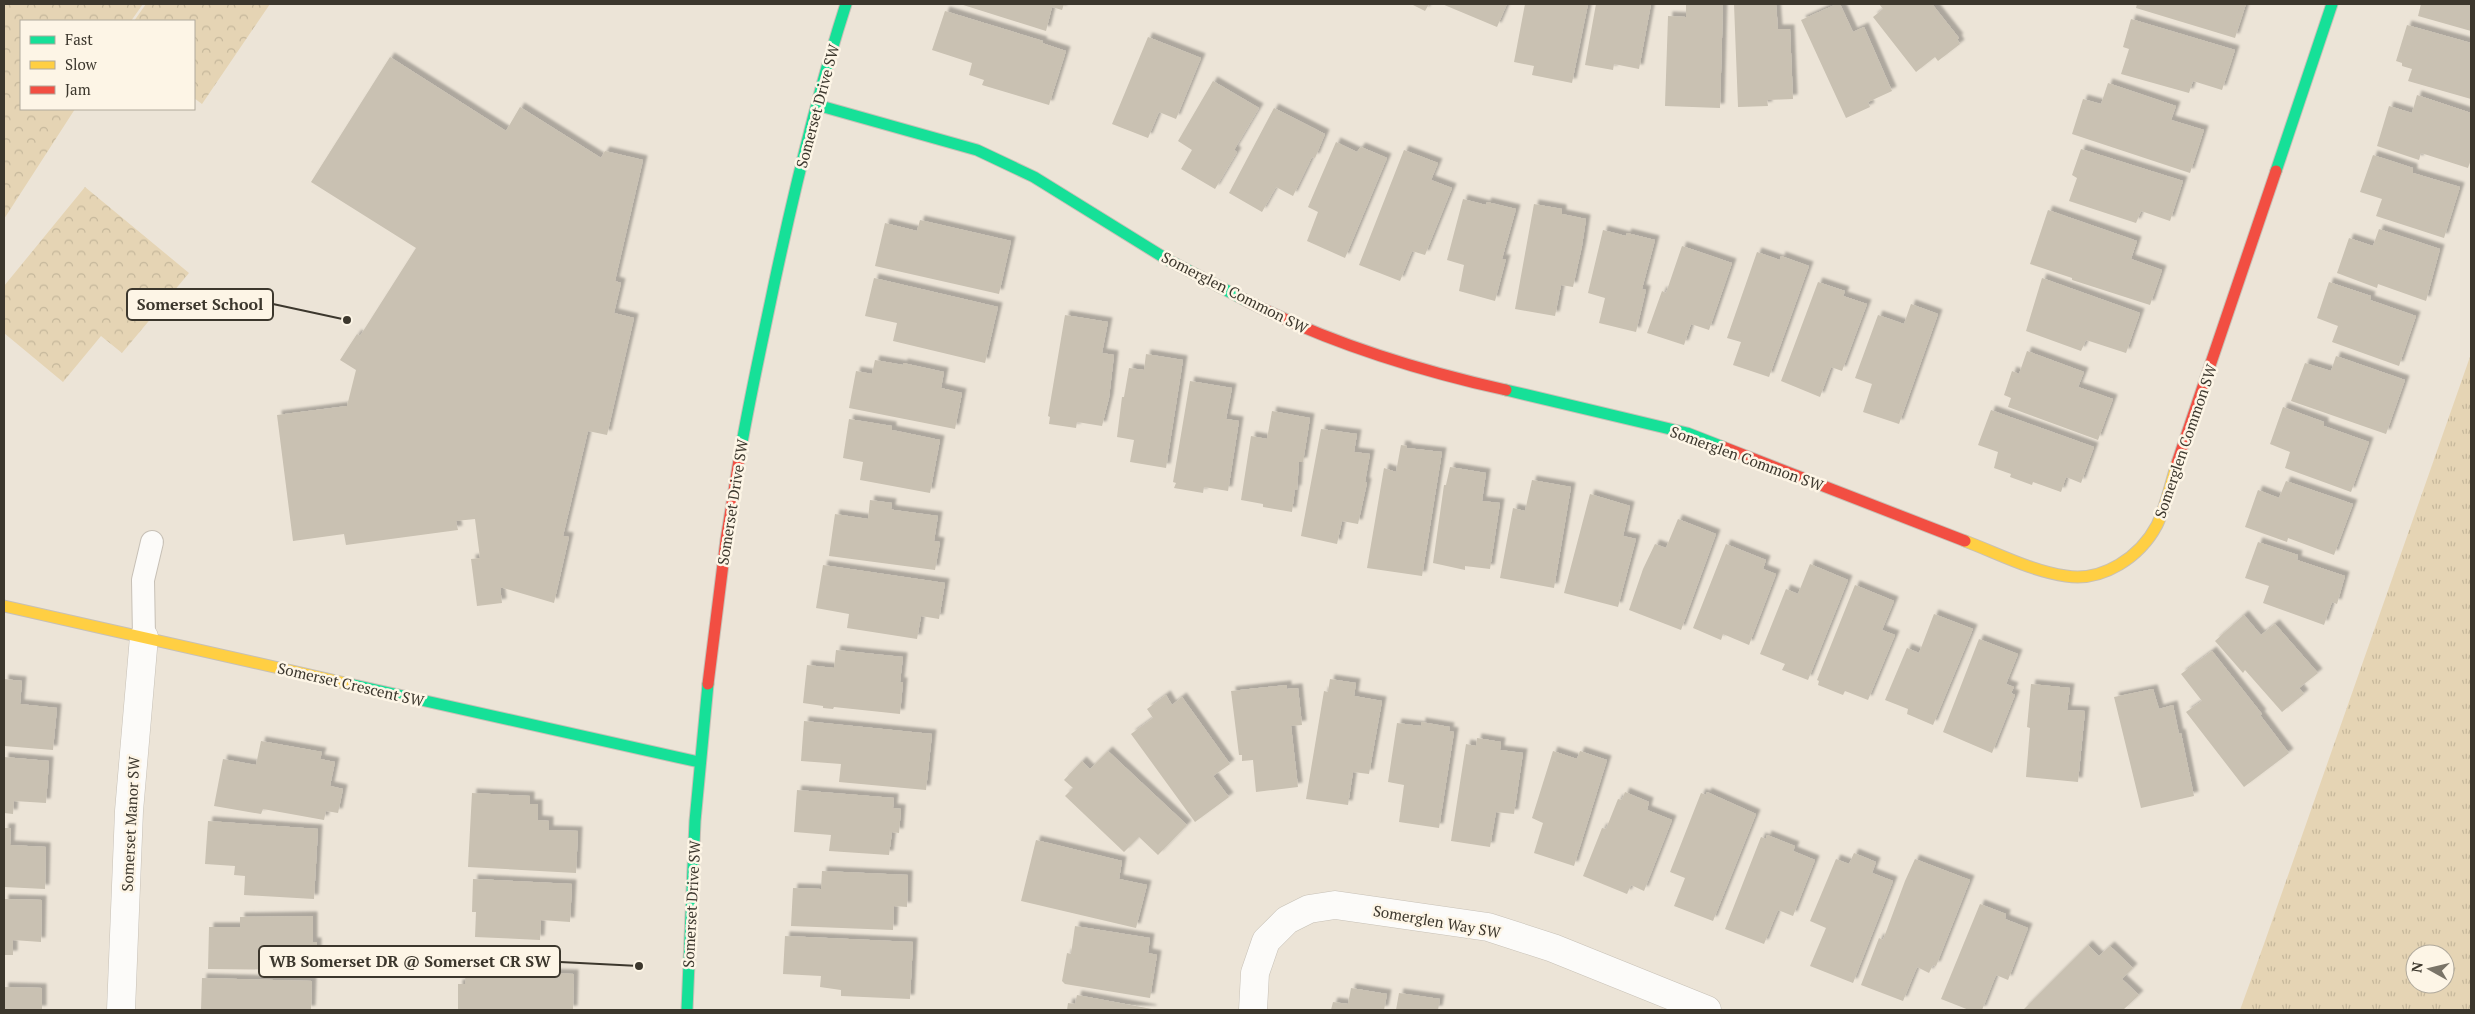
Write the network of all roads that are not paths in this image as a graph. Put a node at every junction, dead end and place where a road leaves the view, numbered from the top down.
1 (846, 4) edge
2 (2332, 4) edge
3 (817, 105) junction
4 (152, 542) dead end
5 (4, 606) edge
6 (144, 637) junction
7 (699, 762) junction
8 (121, 1010) edge
9 (687, 1010) edge
10 (1253, 1010) edge
11 (1707, 1010) edge

1 - 3 street, Somerset Drive SW
2 - 3 street, Somerglen Common SW
3 - 7 street, Somerset Drive SW
4 - 6 lane
5 - 6 street, Somerset Crescent SW
6 - 7 street, Somerset Crescent SW
6 - 8 street, Somerset Manor SW
7 - 9 street, Somerset Drive SW
10 - 11 street, Somerglen Way SW

